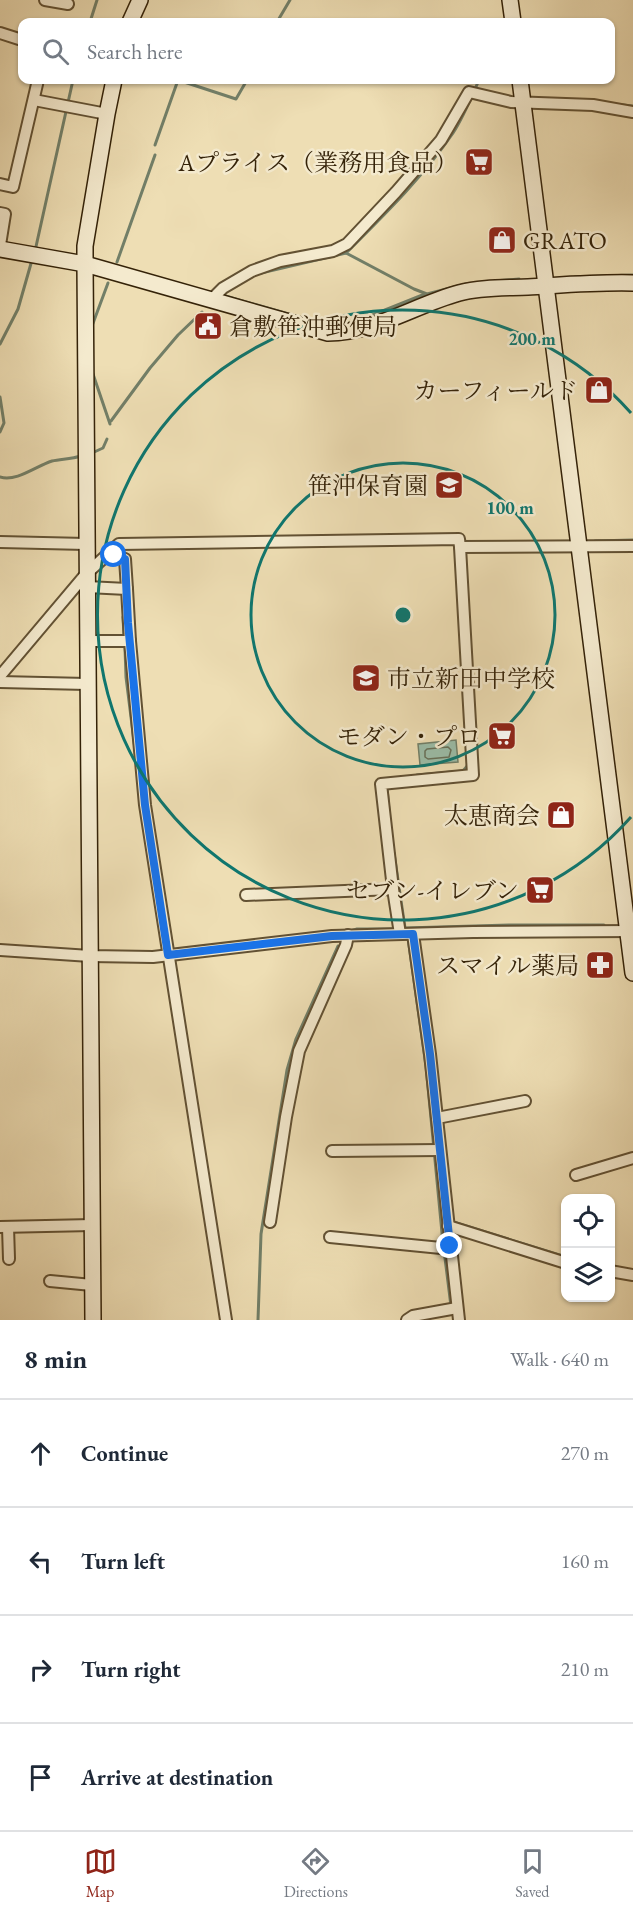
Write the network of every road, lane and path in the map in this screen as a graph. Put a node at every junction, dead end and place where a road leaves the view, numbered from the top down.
1 (45, 0) edge
2 (140, 0) edge
3 (510, 0) edge
4 (68, 4) dead end
5 (132, 18) edge
6 (512, 18) edge
7 (0, 33) edge
8 (18, 39) edge
9 (37, 84) edge
10 (113, 84) edge
11 (521, 84) edge
12 (34, 100) junction
13 (524, 104) junction
14 (633, 112) edge
15 (107, 114) junction
16 (0, 184) edge
17 (0, 213) edge
18 (0, 247) edge
19 (85, 264) junction
20 (633, 283) edge
21 (547, 286) junction
22 (212, 300) junction
23 (0, 542) edge
24 (86, 544) junction
25 (579, 546) junction
26 (633, 546) edge
27 (460, 551) junction
28 (112, 553) junction
29 (86, 580) junction
30 (124, 588) junction
31 (87, 641) junction
32 (130, 641) junction
33 (0, 676) edge
34 (0, 682) edge
35 (84, 684) junction
36 (393, 889) junction
37 (246, 895) dead end
38 (630, 931) edge
39 (400, 934) junction
40 (413, 934) junction
41 (348, 935) junction
42 (0, 950) edge
43 (90, 956) junction
44 (166, 956) junction
45 (633, 973) edge
46 (525, 1101) dead end
47 (437, 1118) junction
48 (440, 1150) junction
49 (332, 1152) dead end
50 (633, 1158) edge
51 (576, 1175) dead end
52 (270, 1221) dead end
53 (448, 1222) junction
54 (88, 1225) junction
55 (4, 1227) edge
56 (330, 1237) dead end
57 (446, 1247) junction
58 (9, 1259) dead end
59 (561, 1261) edge
60 (615, 1272) edge
61 (633, 1275) edge
62 (50, 1281) dead end
63 (87, 1284) junction
64 (454, 1309) junction
65 (93, 1320) edge
66 (226, 1320) edge
67 (407, 1320) edge
68 (459, 1320) edge

1 - 4 street
2 - 5 street
3 - 6 street
7 - 8 street
9 - 12 street
10 - 15 street
11 - 13 street
12 - 15 street
12 - 16 street
13 - 14 street
13 - 21 street
13 - 22 street
15 - 19 street
17 - 18 street
18 - 19 street
19 - 22 street
19 - 24 street
20 - 21 street
21 - 22 street
21 - 25 street
23 - 24 street
24 - 29 street
25 - 26 street
25 - 27 street
25 - 38 street
27 - 28 street
27 - 36 street
28 - 29 street
28 - 30 street
29 - 30 street
29 - 31 street
29 - 33 street
30 - 32 street
31 - 32 street
31 - 35 street
32 - 44 street
34 - 35 street
35 - 43 street
36 - 37 street
36 - 39 street
38 - 40 street
38 - 45 street
39 - 40 street
39 - 41 street
40 - 47 street
41 - 44 street
41 - 52 street
42 - 43 street
43 - 44 street
43 - 54 street
44 - 66 street
46 - 47 street
47 - 48 street
48 - 49 street
48 - 53 street
50 - 51 street
53 - 57 street
53 - 59 street
54 - 55 street
54 - 63 street
55 - 58 street
56 - 57 street
57 - 64 street
60 - 61 street
62 - 63 street
63 - 65 street
64 - 67 street
64 - 68 street

